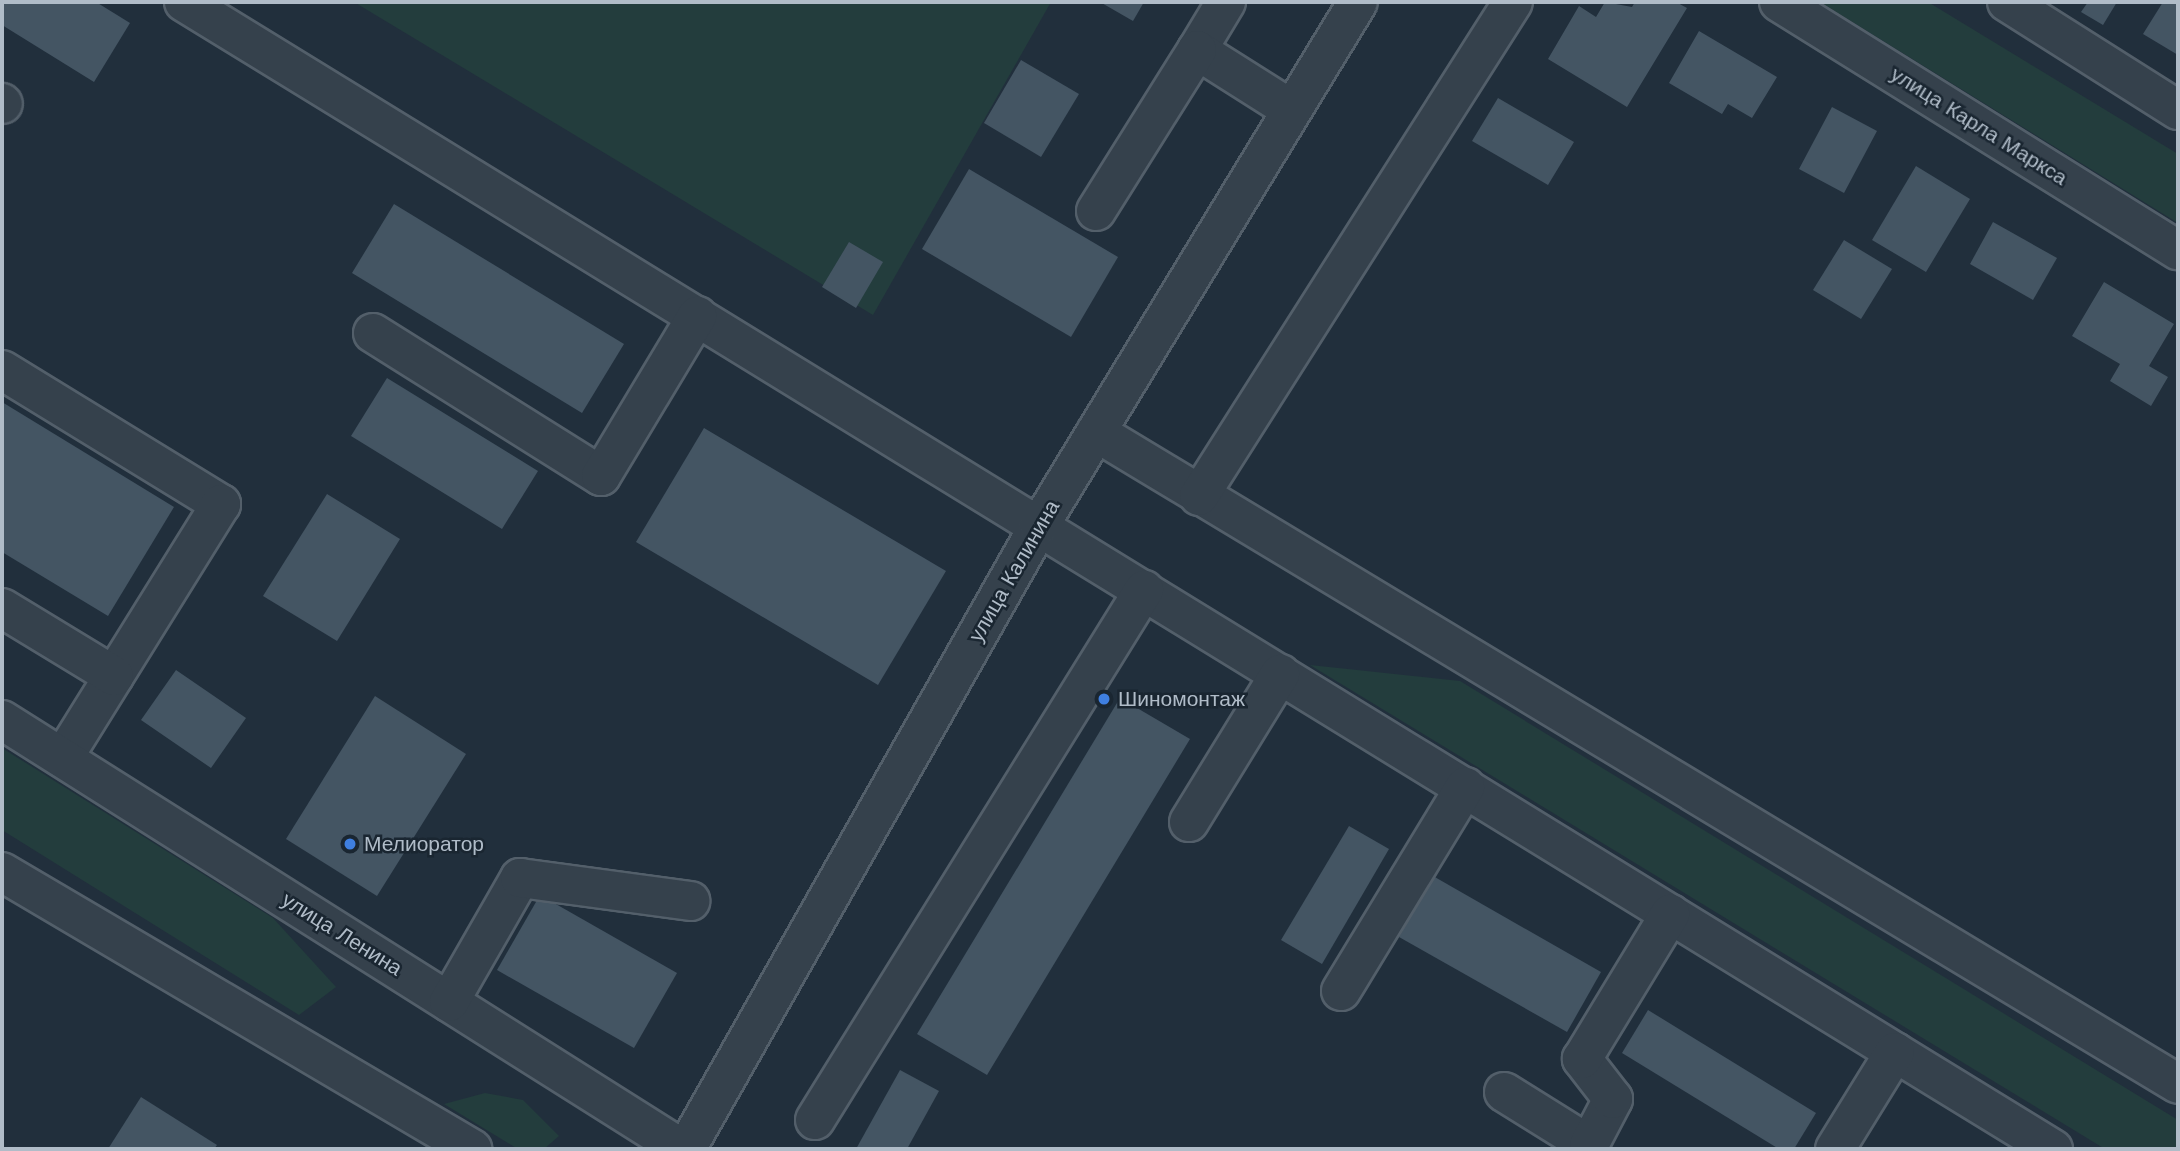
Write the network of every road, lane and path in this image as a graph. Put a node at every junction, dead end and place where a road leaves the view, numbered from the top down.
1 (184, 2) edge
2 (1226, 2) edge
3 (1358, 2) edge
4 (1513, 2) edge
5 (1779, 2) edge
6 (2007, 2) edge
7 (1198, 50) junction
8 (1292, 110) junction
9 (2178, 110) edge
10 (1096, 211) dead end
11 (2178, 250) edge
12 (697, 316) junction
13 (373, 333) dead end
14 (2, 370) edge
15 (1096, 432) junction
16 (1199, 496) junction
17 (1039, 526) junction
18 (1144, 590) junction
19 (2, 608) edge
20 (1280, 674) junction
21 (114, 676) junction
22 (2, 720) edge
23 (63, 758) junction
24 (1465, 787) junction
25 (1189, 822) dead end
26 (2, 872) edge
27 (690, 901) dead end
28 (1670, 914) junction
29 (1341, 991) dead end
30 (449, 1002) junction
31 (1895, 1052) junction
32 (2178, 1084) edge
33 (1504, 1092) dead end
34 (816, 1120) dead end
35 (472, 1149) edge
36 (684, 1149) edge
37 (1835, 1149) edge
38 (2053, 1149) edge

1 - 12 street
2 - 7 street
3 - 8 street, улица Калинина
4 - 16 street
5 - 11 street, улица Карла Маркса
6 - 9 street
7 - 8 street
7 - 10 street
8 - 15 street, улица Калинина
12 - 13 street
12 - 17 street
14 - 21 street
15 - 16 street
15 - 17 street, улица Калинина
16 - 32 street
17 - 18 street
17 - 36 street, улица Калинина
18 - 20 street
18 - 34 street
19 - 21 street
20 - 24 street
20 - 25 street
21 - 23 street
22 - 23 street, улица Ленина
23 - 30 street, улица Ленина
24 - 28 street
24 - 29 street
26 - 35 street
27 - 30 street
28 - 31 street
28 - 33 street
30 - 36 street, улица Ленина
31 - 37 street
31 - 38 street

